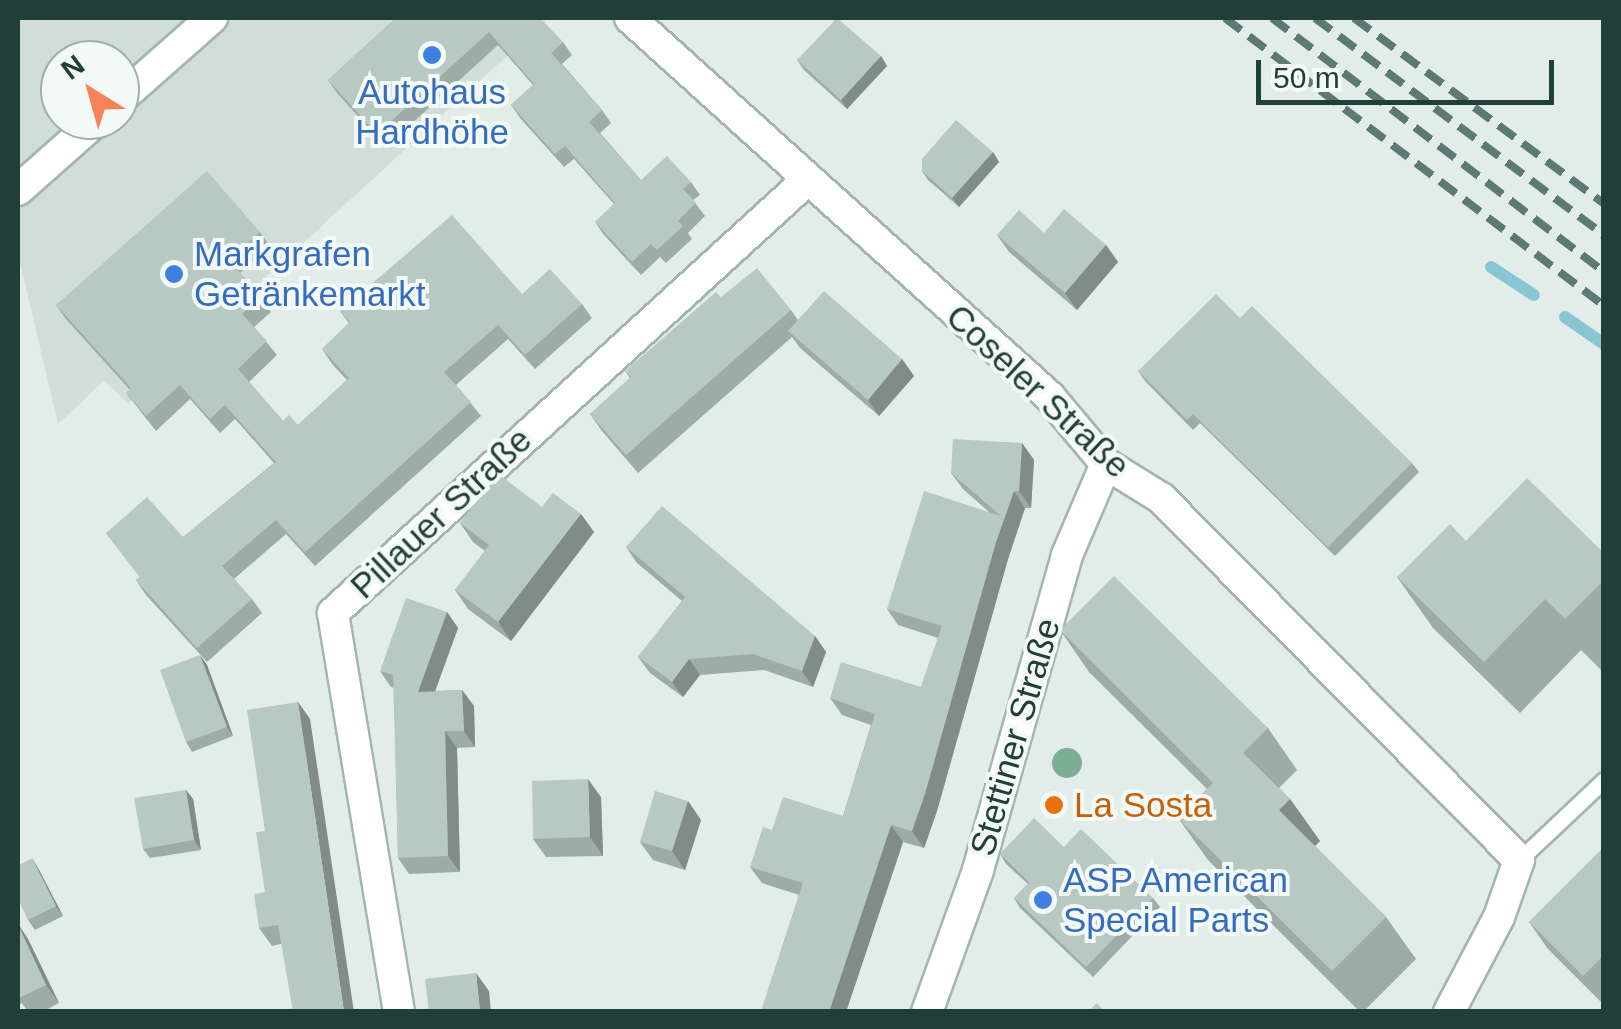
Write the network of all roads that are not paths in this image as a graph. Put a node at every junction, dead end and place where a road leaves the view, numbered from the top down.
1 (212, 18) edge
2 (630, 18) edge
3 (140, 81) edge
4 (74, 140) edge
5 (804, 182) junction
6 (18, 190) edge
7 (1106, 464) junction
8 (1604, 780) edge
9 (1519, 860) junction
10 (400, 1012) edge
11 (927, 1012) edge
12 (1449, 1012) edge

1 - 3 street
2 - 5 street, Coseler Straße
4 - 6 street
5 - 7 street, Coseler Straße
5 - 10 street, Pillauer Straße
7 - 9 street, Coseler Straße
7 - 11 street, Stettiner Straße
8 - 9 lane
9 - 12 street

